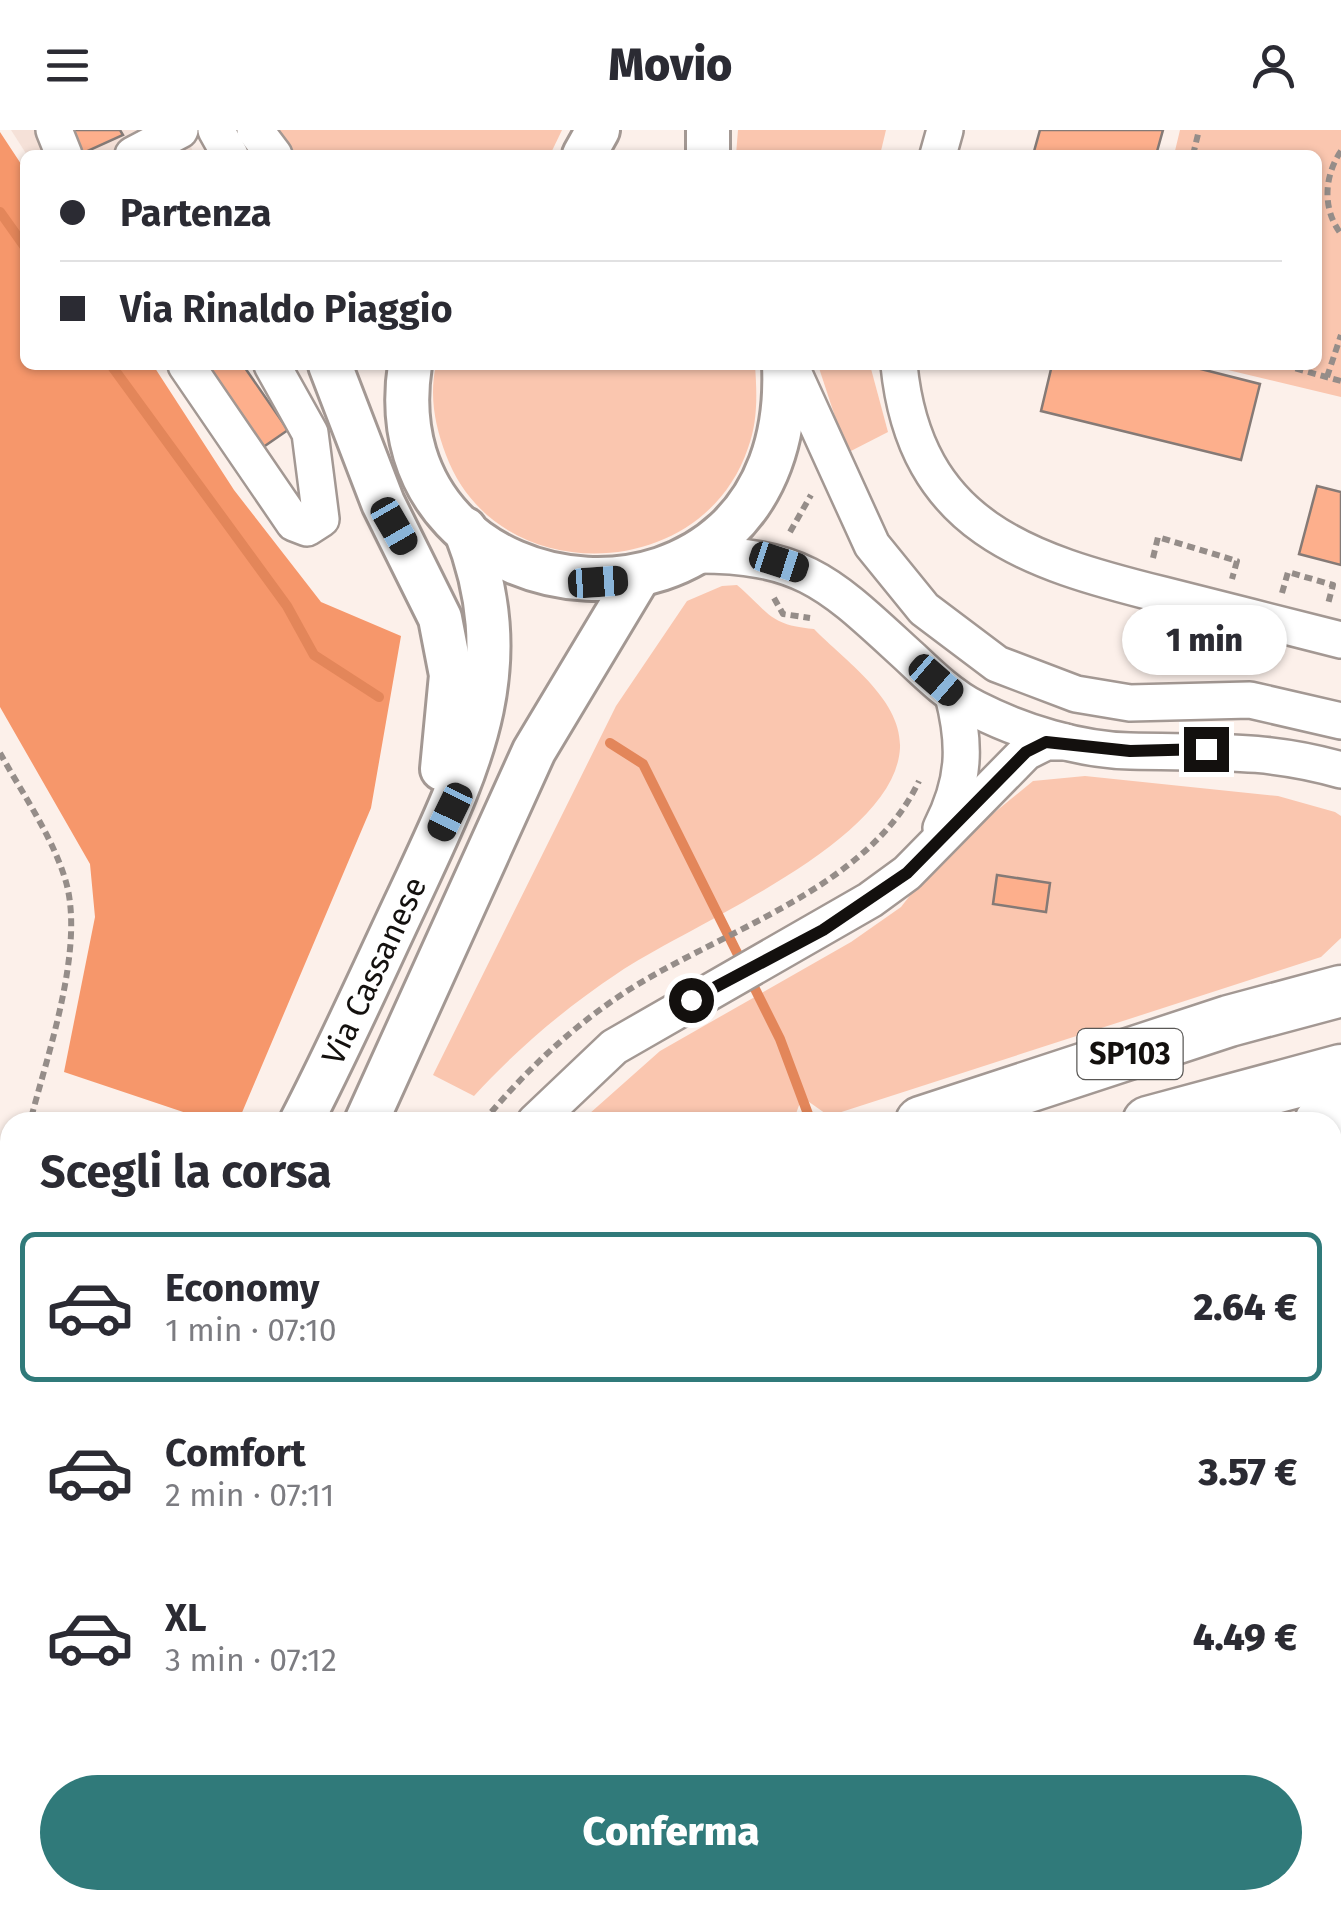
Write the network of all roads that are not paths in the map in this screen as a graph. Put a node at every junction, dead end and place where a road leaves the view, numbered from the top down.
1 (180, 130) edge
2 (255, 130) edge
3 (142, 150) edge
4 (270, 150) edge
5 (189, 370) edge
6 (275, 370) edge
7 (332, 370) edge
8 (787, 370) edge
9 (789, 370) edge
10 (900, 370) edge
11 (404, 375) edge
12 (466, 529) junction
13 (694, 554) junction
14 (639, 576) junction
15 (1341, 640) edge
16 (952, 695) junction
17 (1341, 721) edge
18 (1076, 742) junction
19 (1341, 770) edge
20 (931, 847) junction
21 (409, 896) junction
22 (1341, 982) edge
23 (1318, 997) edge
24 (1341, 1070) edge
25 (306, 1112) edge
26 (371, 1112) edge
27 (546, 1112) edge
28 (953, 1112) edge
29 (1185, 1112) edge

1 - 3 street
2 - 4 street
5 - 6 street
7 - 21 main road
8 - 13 main road
9 - 17 street
10 - 15 street
11 - 12 main road
12 - 14 main road
12 - 21 main road, Via Cassanese
13 - 14 main road
13 - 16 street
14 - 26 main road, Via Cassanese
16 - 18 street
16 - 20 street
18 - 19 street
18 - 20 street
20 - 27 street
21 - 25 main road, Via Cassanese
22 - 23 highway, SP103
23 - 28 highway, SP103
24 - 29 highway, SP103

